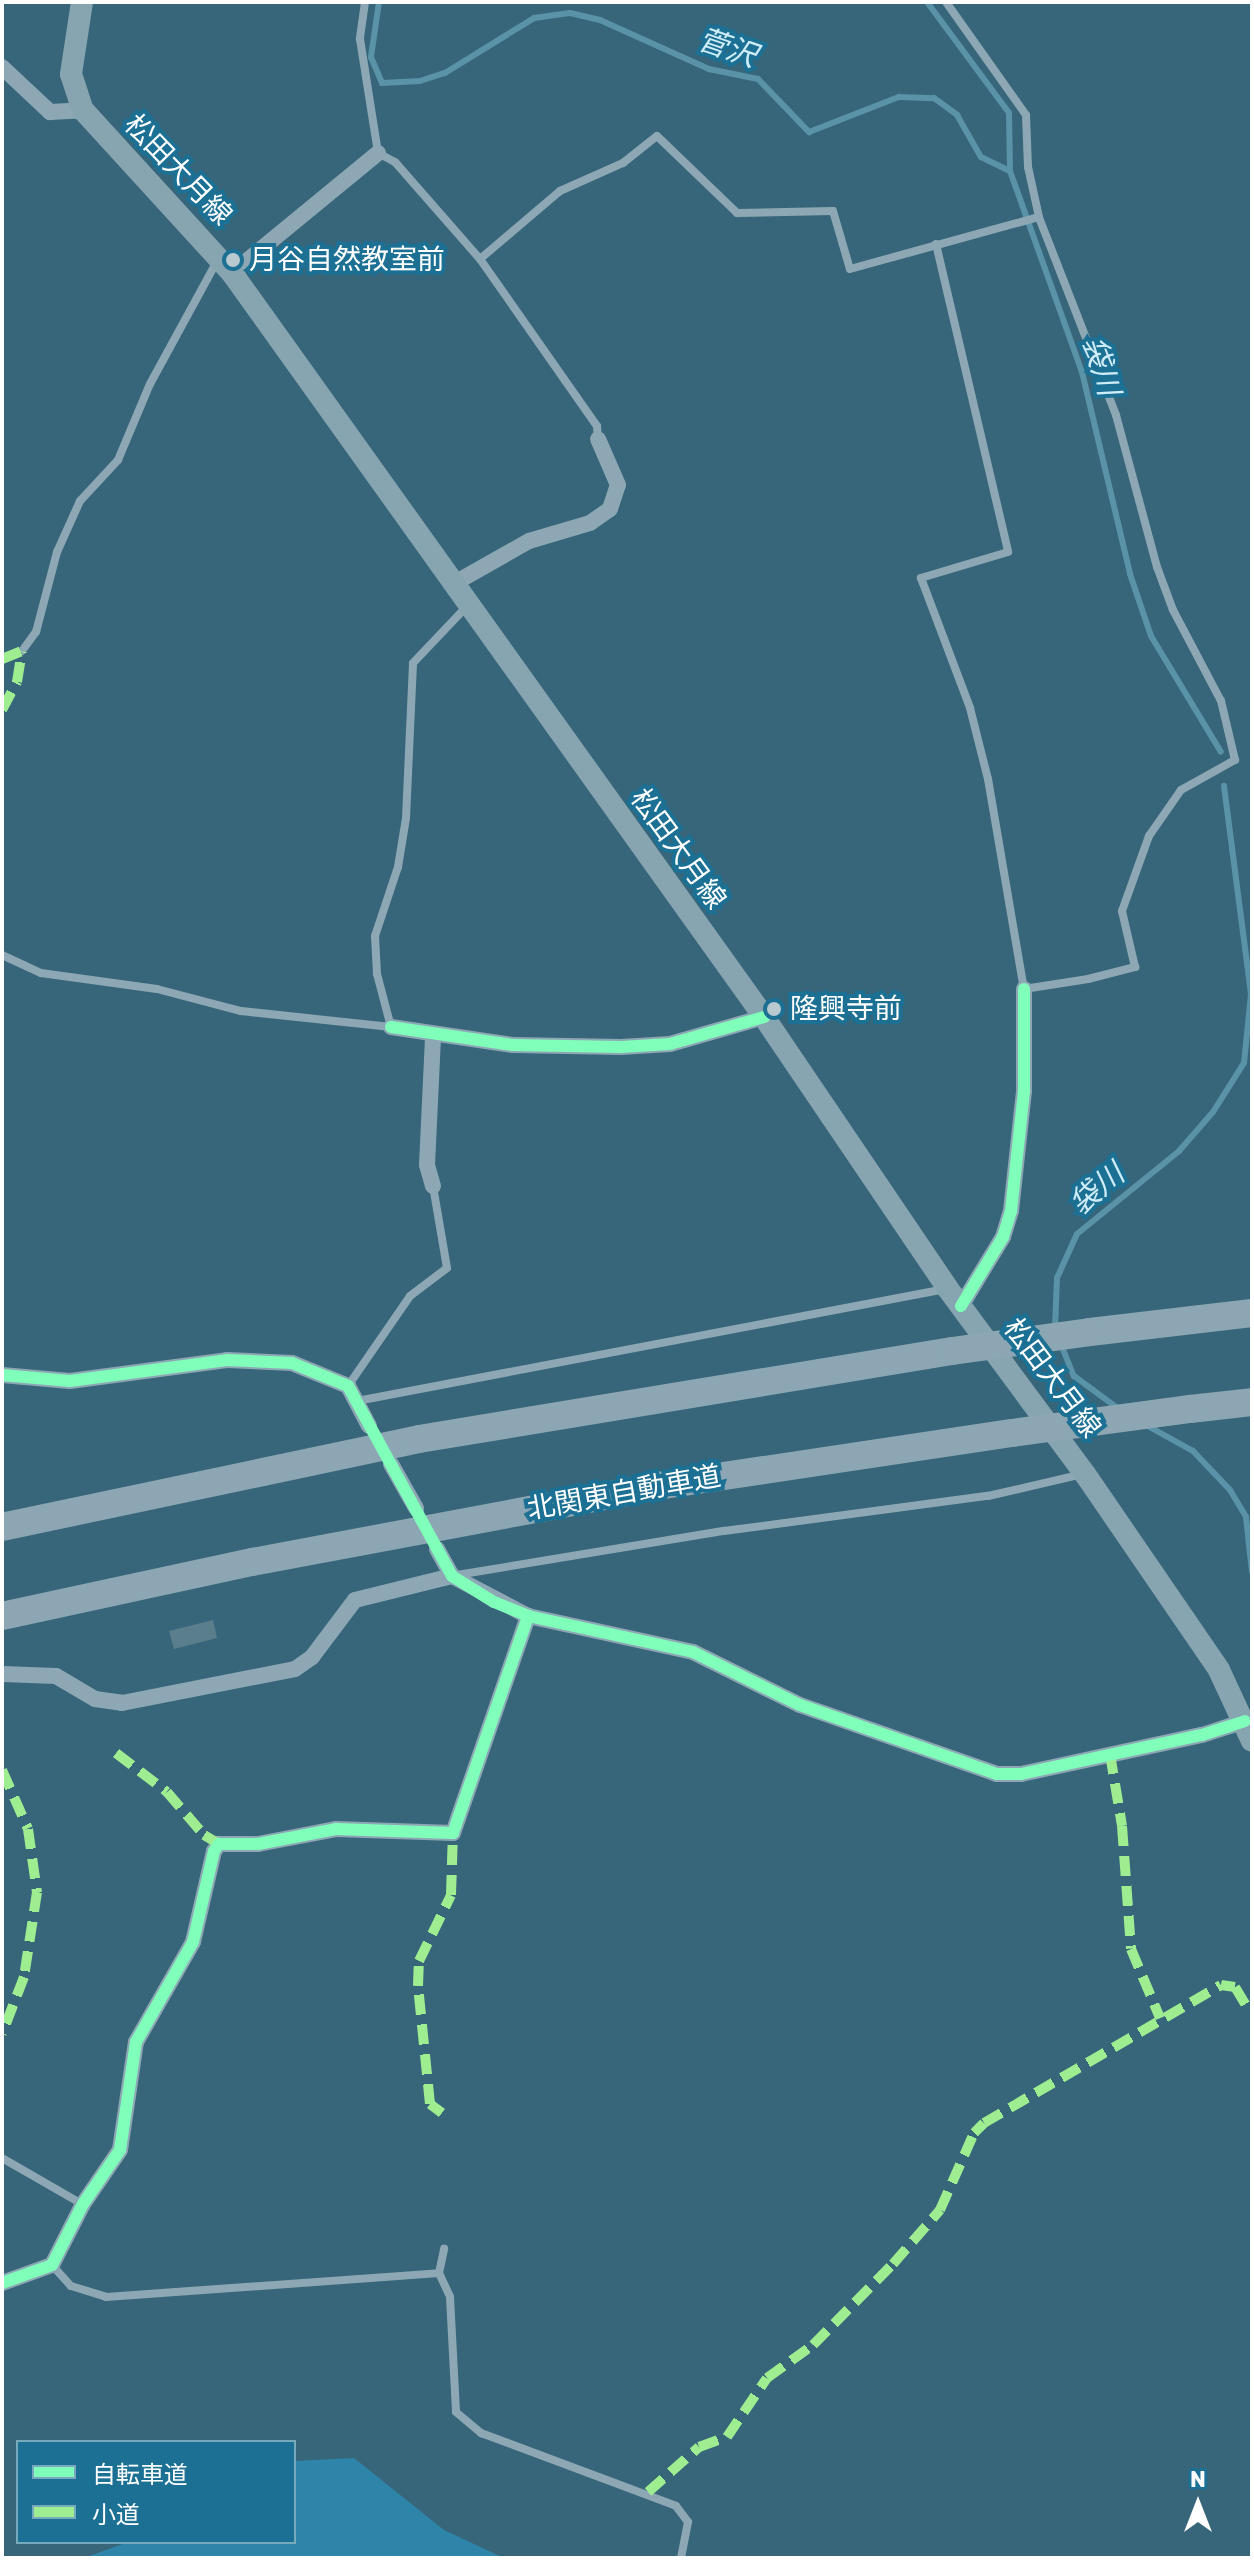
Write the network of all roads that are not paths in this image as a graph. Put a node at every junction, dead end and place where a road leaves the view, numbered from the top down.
1 (82, 2) edge
2 (365, 2) edge
3 (946, 2) edge
4 (2, 67) edge
5 (83, 110) junction
6 (378, 153) junction
7 (1039, 217) junction
8 (936, 244) junction
9 (480, 259) junction
10 (226, 265) junction
11 (598, 439) joint
12 (453, 584) junction
13 (468, 605) junction
14 (22, 651) dead end
15 (2, 955) edge
16 (1024, 989) junction
17 (764, 1017) junction
18 (391, 1027) junction
19 (433, 1036) junction
20 (433, 1186) joint
21 (954, 1297) junction
22 (1252, 1313) edge
23 (2, 1375) edge
24 (348, 1386) junction
25 (356, 1401) junction
26 (1252, 1402) edge
27 (369, 1426) dead end
28 (391, 1464) dead end
29 (1085, 1474) junction
30 (416, 1508) dead end
31 (2, 1527) edge
32 (437, 1549) dead end
33 (452, 1576) junction
34 (2, 1616) edge
35 (528, 1616) junction
36 (2, 1674) edge
37 (1248, 1731) edge
38 (2, 2158) edge
39 (83, 2204) junction
40 (444, 2249) dead end
41 (52, 2265) junction
42 (439, 2273) junction
43 (2, 2283) edge
44 (681, 2558) edge

1 - 5 main road, 松田大月線
2 - 6 lane
3 - 7 lane
4 - 5 street
5 - 10 main road, 松田大月線
6 - 9 lane
6 - 10 street
7 - 8 lane
7 - 16 lane
8 - 9 lane
8 - 16 lane
9 - 11 lane
10 - 12 main road, 松田大月線
10 - 14 lane
11 - 12 street
12 - 13 main road, 松田大月線
13 - 17 main road, 松田大月線
13 - 18 lane
15 - 18 lane
16 - 21 street
17 - 19 street
17 - 21 main road, 松田大月線
18 - 19 street
19 - 20 street
20 - 24 lane
21 - 25 lane
21 - 29 main road, 松田大月線
22 - 31 highway, bridge
23 - 24 street
24 - 25 street
25 - 27 street
26 - 34 highway, 北関東自動車道, bridge
28 - 30 street
29 - 33 lane
29 - 37 main road, 松田大月線
32 - 33 street
33 - 35 street
33 - 36 street
35 - 37 street
35 - 39 street
38 - 39 lane
39 - 41 street
40 - 42 lane
41 - 42 lane
41 - 43 street
42 - 44 lane

